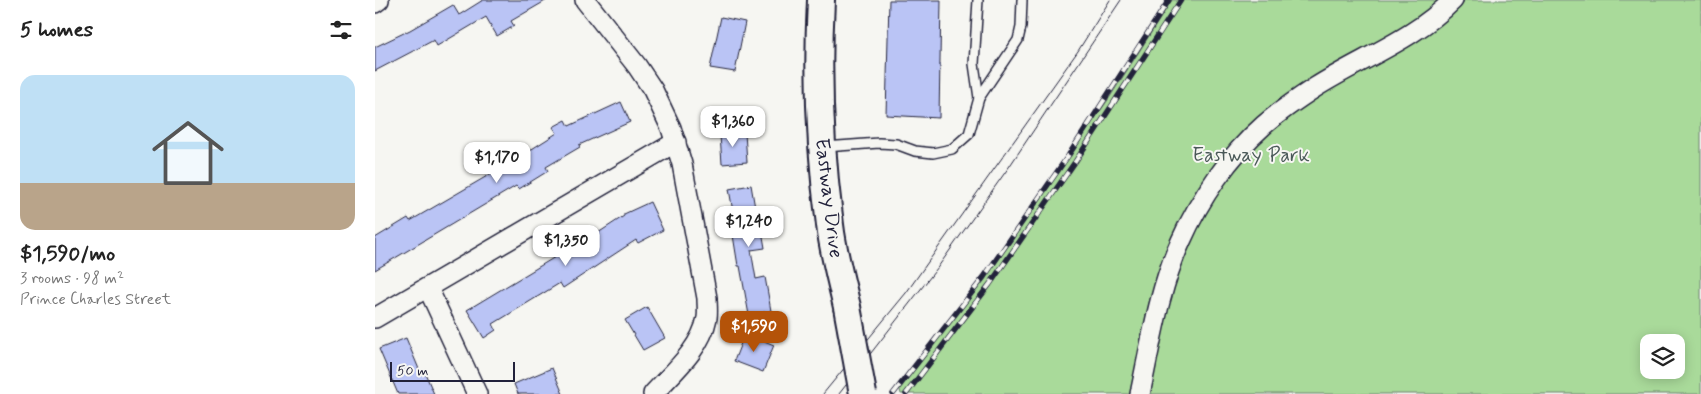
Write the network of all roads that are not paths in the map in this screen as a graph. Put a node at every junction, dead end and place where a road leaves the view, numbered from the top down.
1 (379, 0) edge
2 (585, 0) edge
3 (821, 0) edge
4 (978, 0) edge
5 (1022, 0) edge
6 (1453, 0) edge
7 (375, 3) edge
8 (979, 98) junction
9 (676, 142) junction
10 (822, 147) junction
11 (428, 288) junction
12 (375, 318) edge
13 (477, 394) edge
14 (653, 394) edge
15 (863, 394) edge
16 (1139, 394) edge

1 - 7 street
2 - 9 street
3 - 10 main road, Eastway Drive
4 - 8 lane
5 - 8 lane
6 - 16 street
8 - 10 lane
9 - 11 street
9 - 14 street
10 - 15 main road, Eastway Drive, bridge
11 - 12 street
11 - 13 street

